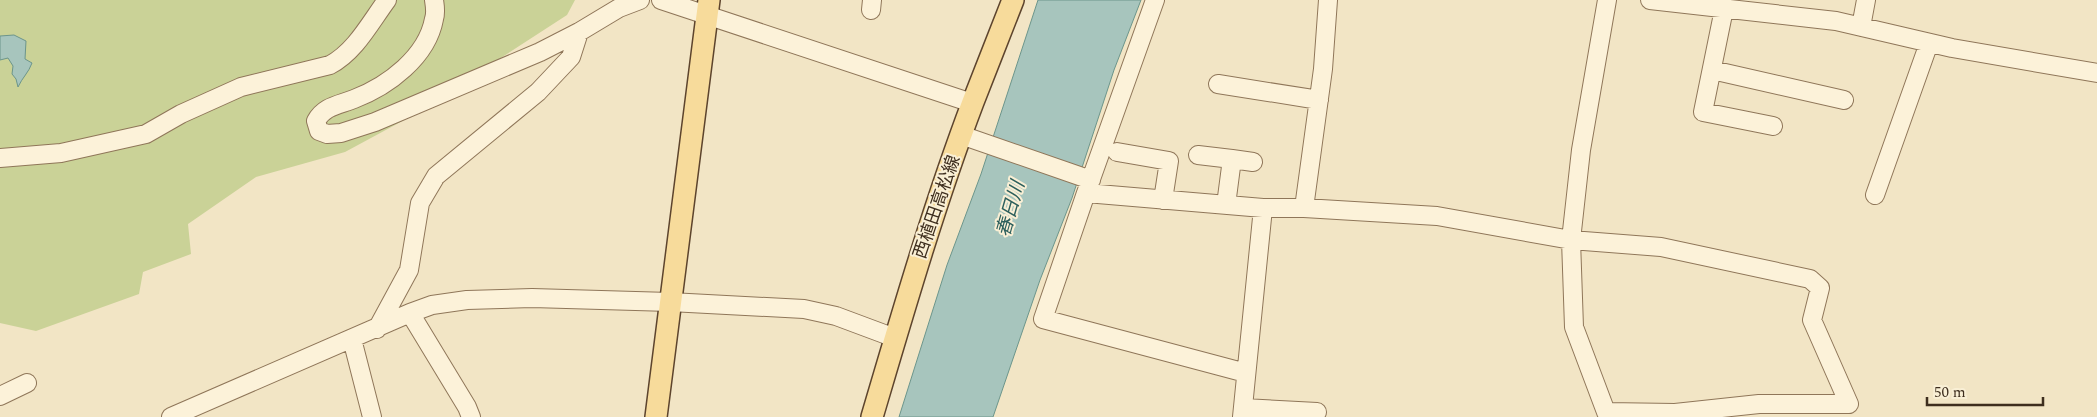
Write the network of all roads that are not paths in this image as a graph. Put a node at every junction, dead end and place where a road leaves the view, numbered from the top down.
1 (387, 0) edge
2 (434, 0) edge
3 (640, 0) edge
4 (661, 0) edge
5 (1013, 0) edge
6 (1155, 0) edge
7 (1328, 0) edge
8 (1607, 0) edge
9 (1650, 0) edge
10 (1866, 0) edge
11 (708, 7) edge
12 (1724, 8) junction
13 (1861, 27) junction
14 (579, 32) junction
15 (1929, 43) junction
16 (1712, 70) junction
17 (2097, 73) edge
18 (1218, 84) dead end
19 (1319, 100) junction
20 (1844, 100) dead end
21 (972, 103) junction
22 (1773, 126) dead end
23 (961, 135) junction
24 (1118, 152) dead end
25 (1198, 155) dead end
26 (0, 158) edge
27 (1232, 159) junction
28 (1253, 162) dead end
29 (1088, 186) junction
30 (1875, 195) dead end
31 (1163, 200) junction
32 (1226, 205) junction
33 (1264, 208) junction
34 (1304, 208) junction
35 (1571, 240) junction
36 (670, 302) junction
37 (410, 313) junction
38 (376, 328) junction
39 (895, 338) junction
40 (352, 339) junction
41 (1246, 373) junction
42 (27, 383) dead end
43 (0, 396) edge
44 (1243, 412) edge
45 (1317, 412) dead end
46 (171, 417) edge
47 (372, 417) edge
48 (471, 417) edge
49 (656, 417) edge
50 (872, 417) edge

1 - 26 street
2 - 14 street
3 - 14 street
4 - 11 street
5 - 21 main road, 西植田高松線
6 - 29 street
7 - 19 street
8 - 35 street
9 - 12 street
10 - 13 street
11 - 21 street
11 - 36 main road
12 - 13 street
12 - 16 street
13 - 15 street
14 - 38 street
15 - 17 street
15 - 30 street
16 - 20 street
16 - 22 street
18 - 19 street
19 - 34 street
21 - 23 main road, 西植田高松線
23 - 29 street
23 - 39 main road, 西植田高松線
24 - 31 street
25 - 27 street
27 - 28 street
27 - 32 street
29 - 31 street
29 - 41 street
31 - 32 street
32 - 33 street
33 - 34 street
33 - 41 street
34 - 35 street
35 - 35 street
36 - 37 street
36 - 39 street
36 - 49 main road
37 - 38 street
37 - 48 street
38 - 40 street
39 - 50 main road, 西植田高松線
40 - 46 street
40 - 47 street
41 - 44 street
42 - 43 street
44 - 45 street

